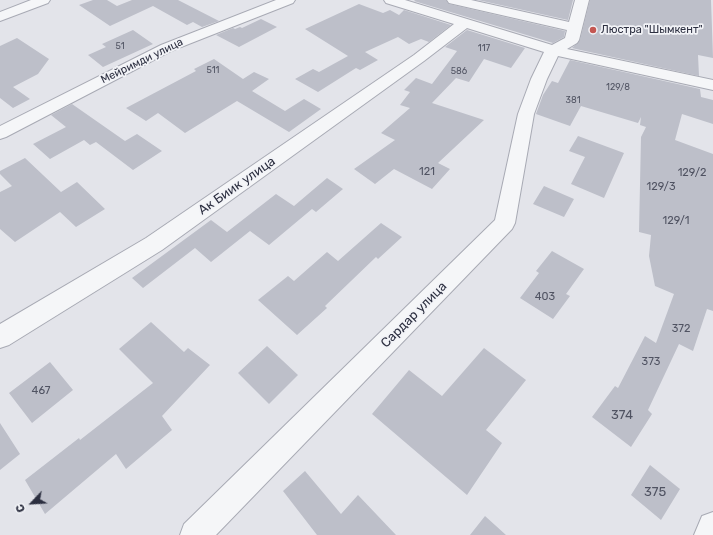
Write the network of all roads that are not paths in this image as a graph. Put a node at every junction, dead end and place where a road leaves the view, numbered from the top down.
1 (43, 0) edge
2 (288, 0) edge
3 (391, 0) edge
4 (454, 0) edge
5 (582, 0) edge
6 (0, 17) edge
7 (466, 22) junction
8 (575, 28) junction
9 (553, 50) junction
10 (713, 84) edge
11 (0, 132) edge
12 (0, 337) edge
13 (713, 527) edge
14 (195, 535) edge
15 (709, 535) edge

1 - 6 street
2 - 11 street, Мейримди улица
3 - 7 street
4 - 8 street
5 - 8 street
7 - 9 street
7 - 12 street, Ак Биик улица
8 - 9 street
9 - 10 street
9 - 14 street, Сардар улица
13 - 15 street

